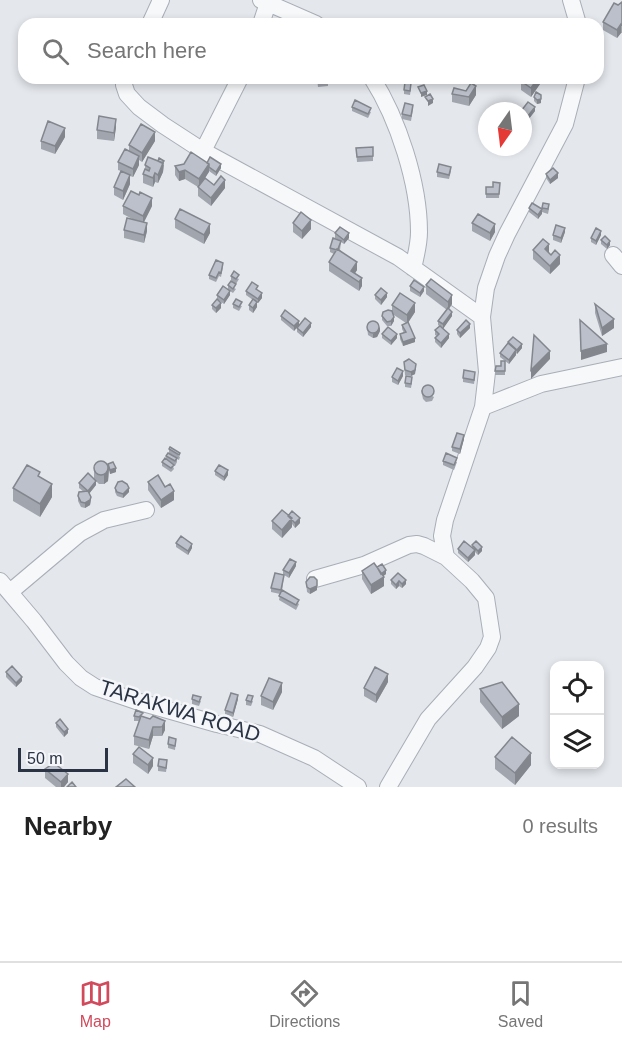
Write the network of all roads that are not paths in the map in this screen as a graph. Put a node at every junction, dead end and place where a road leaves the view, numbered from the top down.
1 (161, 0) edge
2 (571, 0) edge
3 (264, 1) edge
4 (153, 18) edge
5 (262, 18) edge
6 (302, 18) edge
7 (576, 18) edge
8 (124, 84) edge
9 (237, 84) edge
10 (375, 84) edge
11 (575, 84) edge
12 (203, 151) junction
13 (413, 268) junction
14 (482, 317) junction
15 (622, 367) edge
16 (483, 406) junction
17 (146, 510) dead end
18 (446, 557) junction
19 (315, 579) edge
20 (5, 586) edge
21 (358, 787) edge
22 (388, 787) edge

1 - 4 street
2 - 7 street
3 - 5 street
3 - 6 street
8 - 12 street
9 - 12 street
10 - 13 street
11 - 14 street
12 - 13 street
13 - 14 street
14 - 16 street
15 - 16 street
16 - 18 street
17 - 20 street
18 - 19 street
18 - 22 street
20 - 21 street, TARAKWA ROAD

